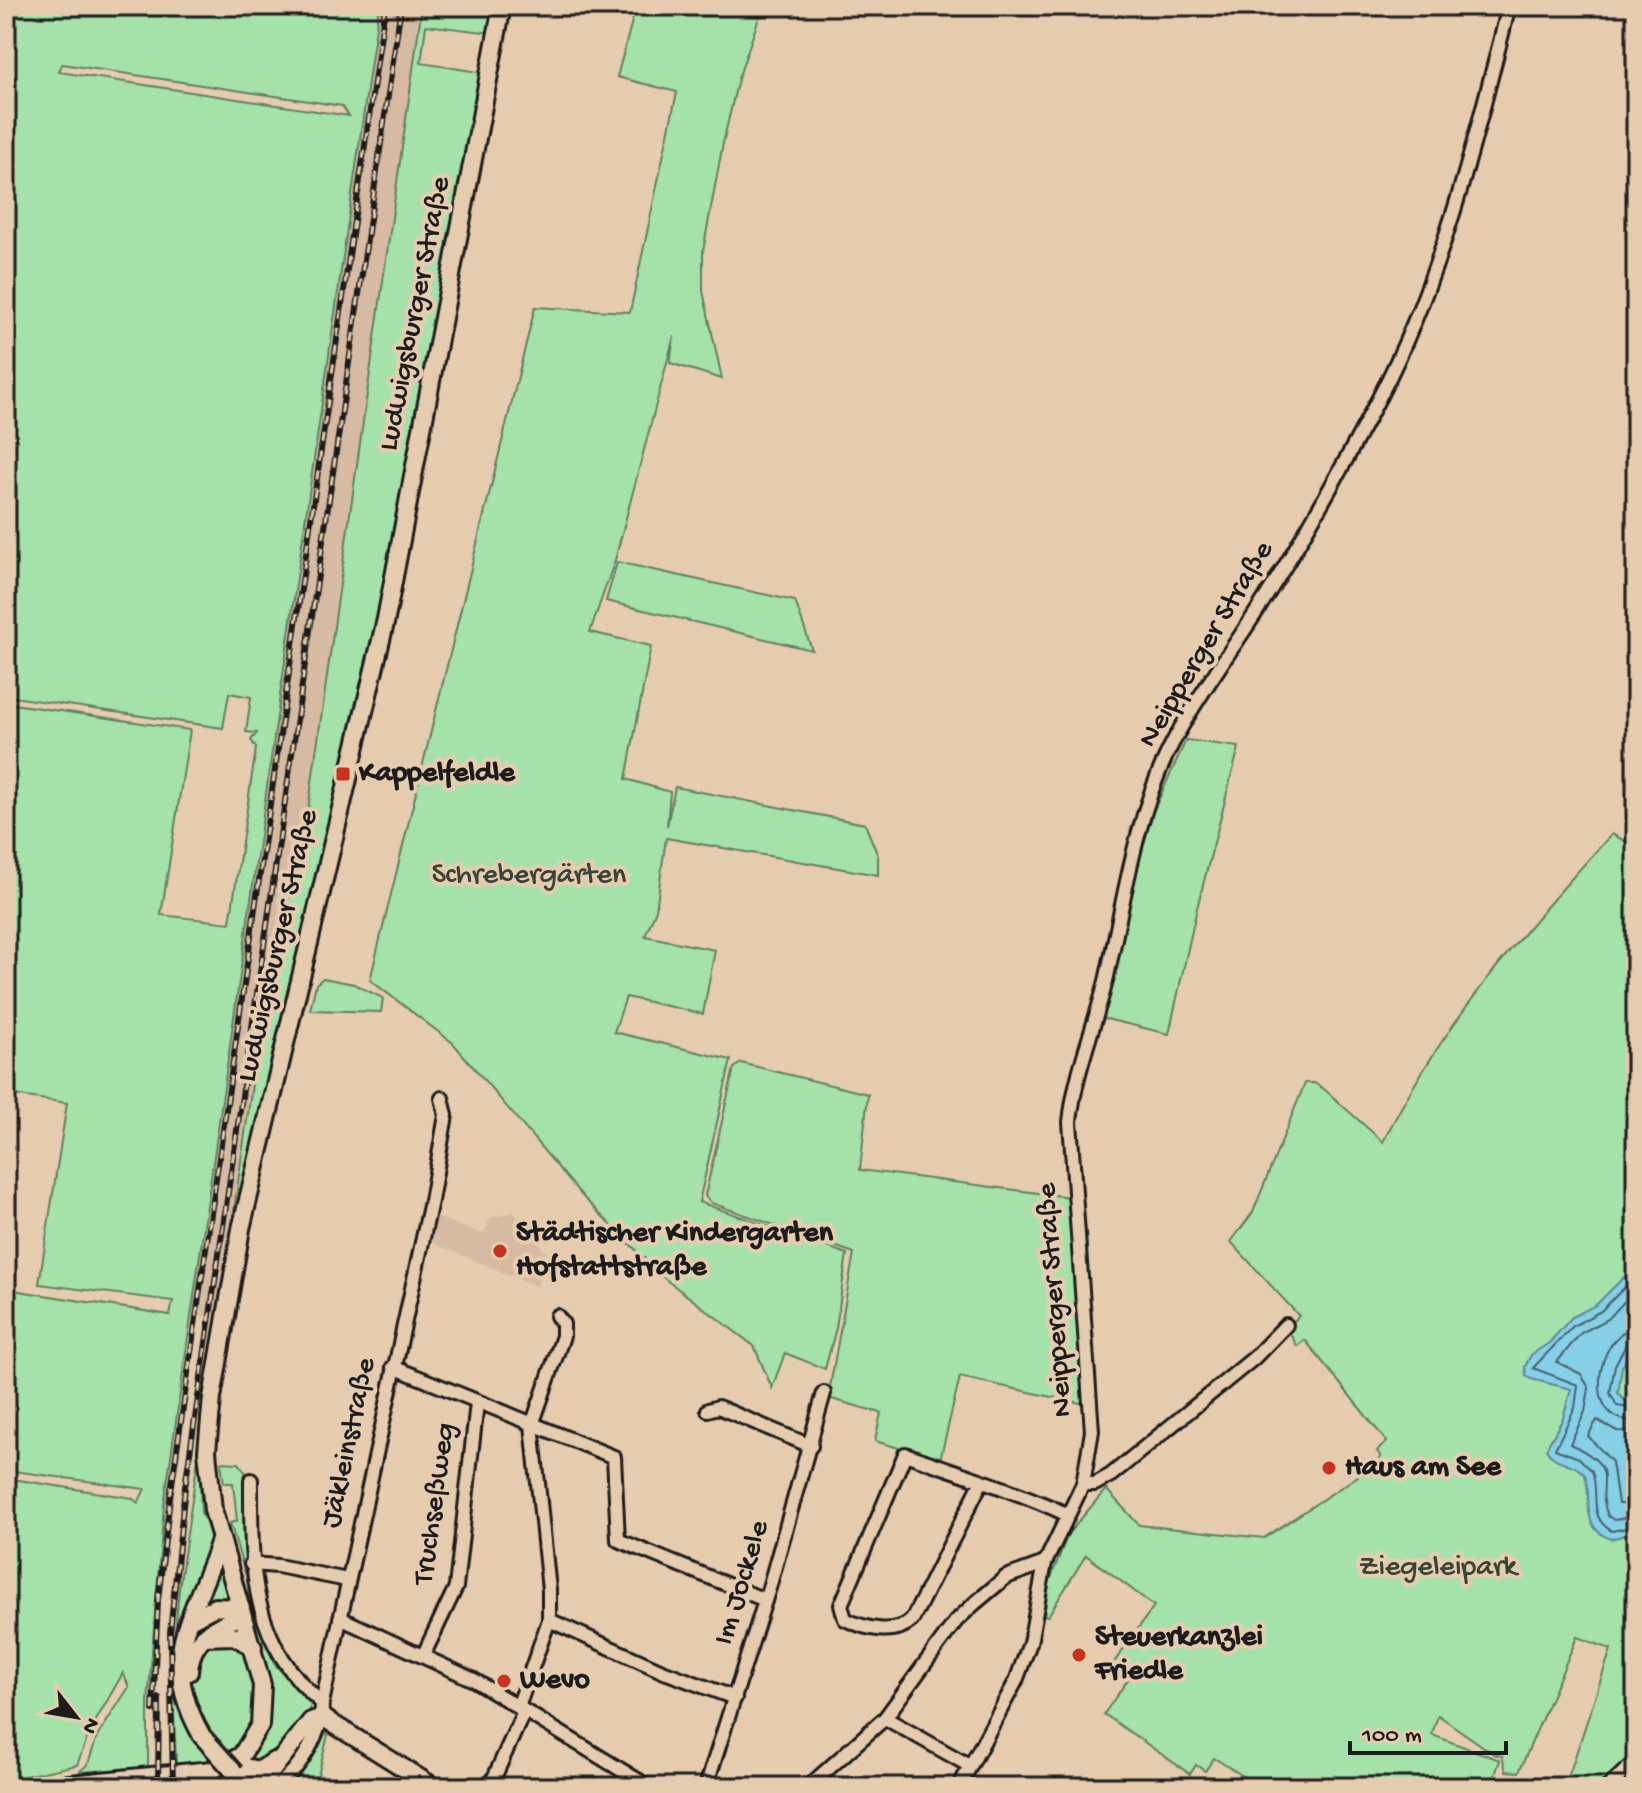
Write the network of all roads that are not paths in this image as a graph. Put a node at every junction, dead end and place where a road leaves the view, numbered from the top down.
1 (502, 6) edge
2 (1509, 6) edge
3 (442, 1098) dead end
4 (557, 1316) dead end
5 (1286, 1325) dead end
6 (393, 1367) junction
7 (824, 1393) dead end
8 (477, 1403) junction
9 (708, 1410) dead end
10 (532, 1425) junction
11 (811, 1446) junction
12 (251, 1480) dead end
13 (982, 1481) junction
14 (1083, 1484) junction
15 (1066, 1514) junction
16 (220, 1540) junction
17 (1045, 1563) junction
18 (251, 1564) junction
19 (347, 1580) junction
20 (765, 1600) junction
21 (242, 1612) junction
22 (340, 1618) junction
23 (549, 1620) junction
24 (188, 1621) junction
25 (202, 1637) junction
26 (253, 1647) junction
27 (423, 1656) junction
28 (735, 1698) junction
29 (521, 1709) junction
30 (322, 1710) junction
31 (885, 1718) junction
32 (206, 1734) junction
33 (279, 1758) junction
34 (1636, 1761) edge
35 (970, 1766) junction
36 (239, 1770) junction
37 (40, 1787) edge
38 (250, 1787) edge
39 (259, 1787) edge
40 (276, 1787) edge
41 (434, 1787) edge
42 (490, 1787) edge
43 (649, 1787) edge
44 (706, 1787) edge
45 (808, 1787) edge
46 (959, 1787) edge
47 (1608, 1787) edge

1 - 16 main road, Ludwigsburger Straße
2 - 14 street, Neipperger Straße
3 - 6 street, Jäkleinstraße
4 - 10 street
5 - 14 street
6 - 8 street
6 - 19 street, Jäkleinstraße
7 - 11 street, Im Jockele
8 - 10 street
8 - 27 street, Truchseßweg
9 - 11 street
10 - 20 street
10 - 23 street
11 - 20 street, Im Jockele
12 - 18 street
13 - 13 street
13 - 15 street
14 - 15 street, Neipperger Straße
15 - 17 street, Neipperger Straße
16 - 21 main road, Ludwigsburger Straße
16 - 24 main road
17 - 31 street
17 - 35 street, Neipperger Straße
18 - 19 street
18 - 30 street
19 - 22 street, Jäkleinstraße
20 - 28 street, Im Jockele
21 - 24 main road
21 - 25 main road
21 - 26 main road, Ludwigsburger Straße
22 - 27 street
22 - 30 street, Jäkleinstraße
23 - 28 street
23 - 29 street
24 - 32 main road
25 - 26 main road
25 - 32 main road
26 - 37 main road, Ludwigsburger Straße
27 - 29 street
28 - 44 street, Im Jockele
29 - 42 street
29 - 43 street
30 - 33 main road
30 - 40 street, Jäkleinstraße
30 - 41 main road
31 - 35 street
31 - 45 street
32 - 36 main road, bridge
33 - 36 main road
33 - 39 main road
34 - 47 street
35 - 46 street, Neipperger Straße
36 - 38 main road

